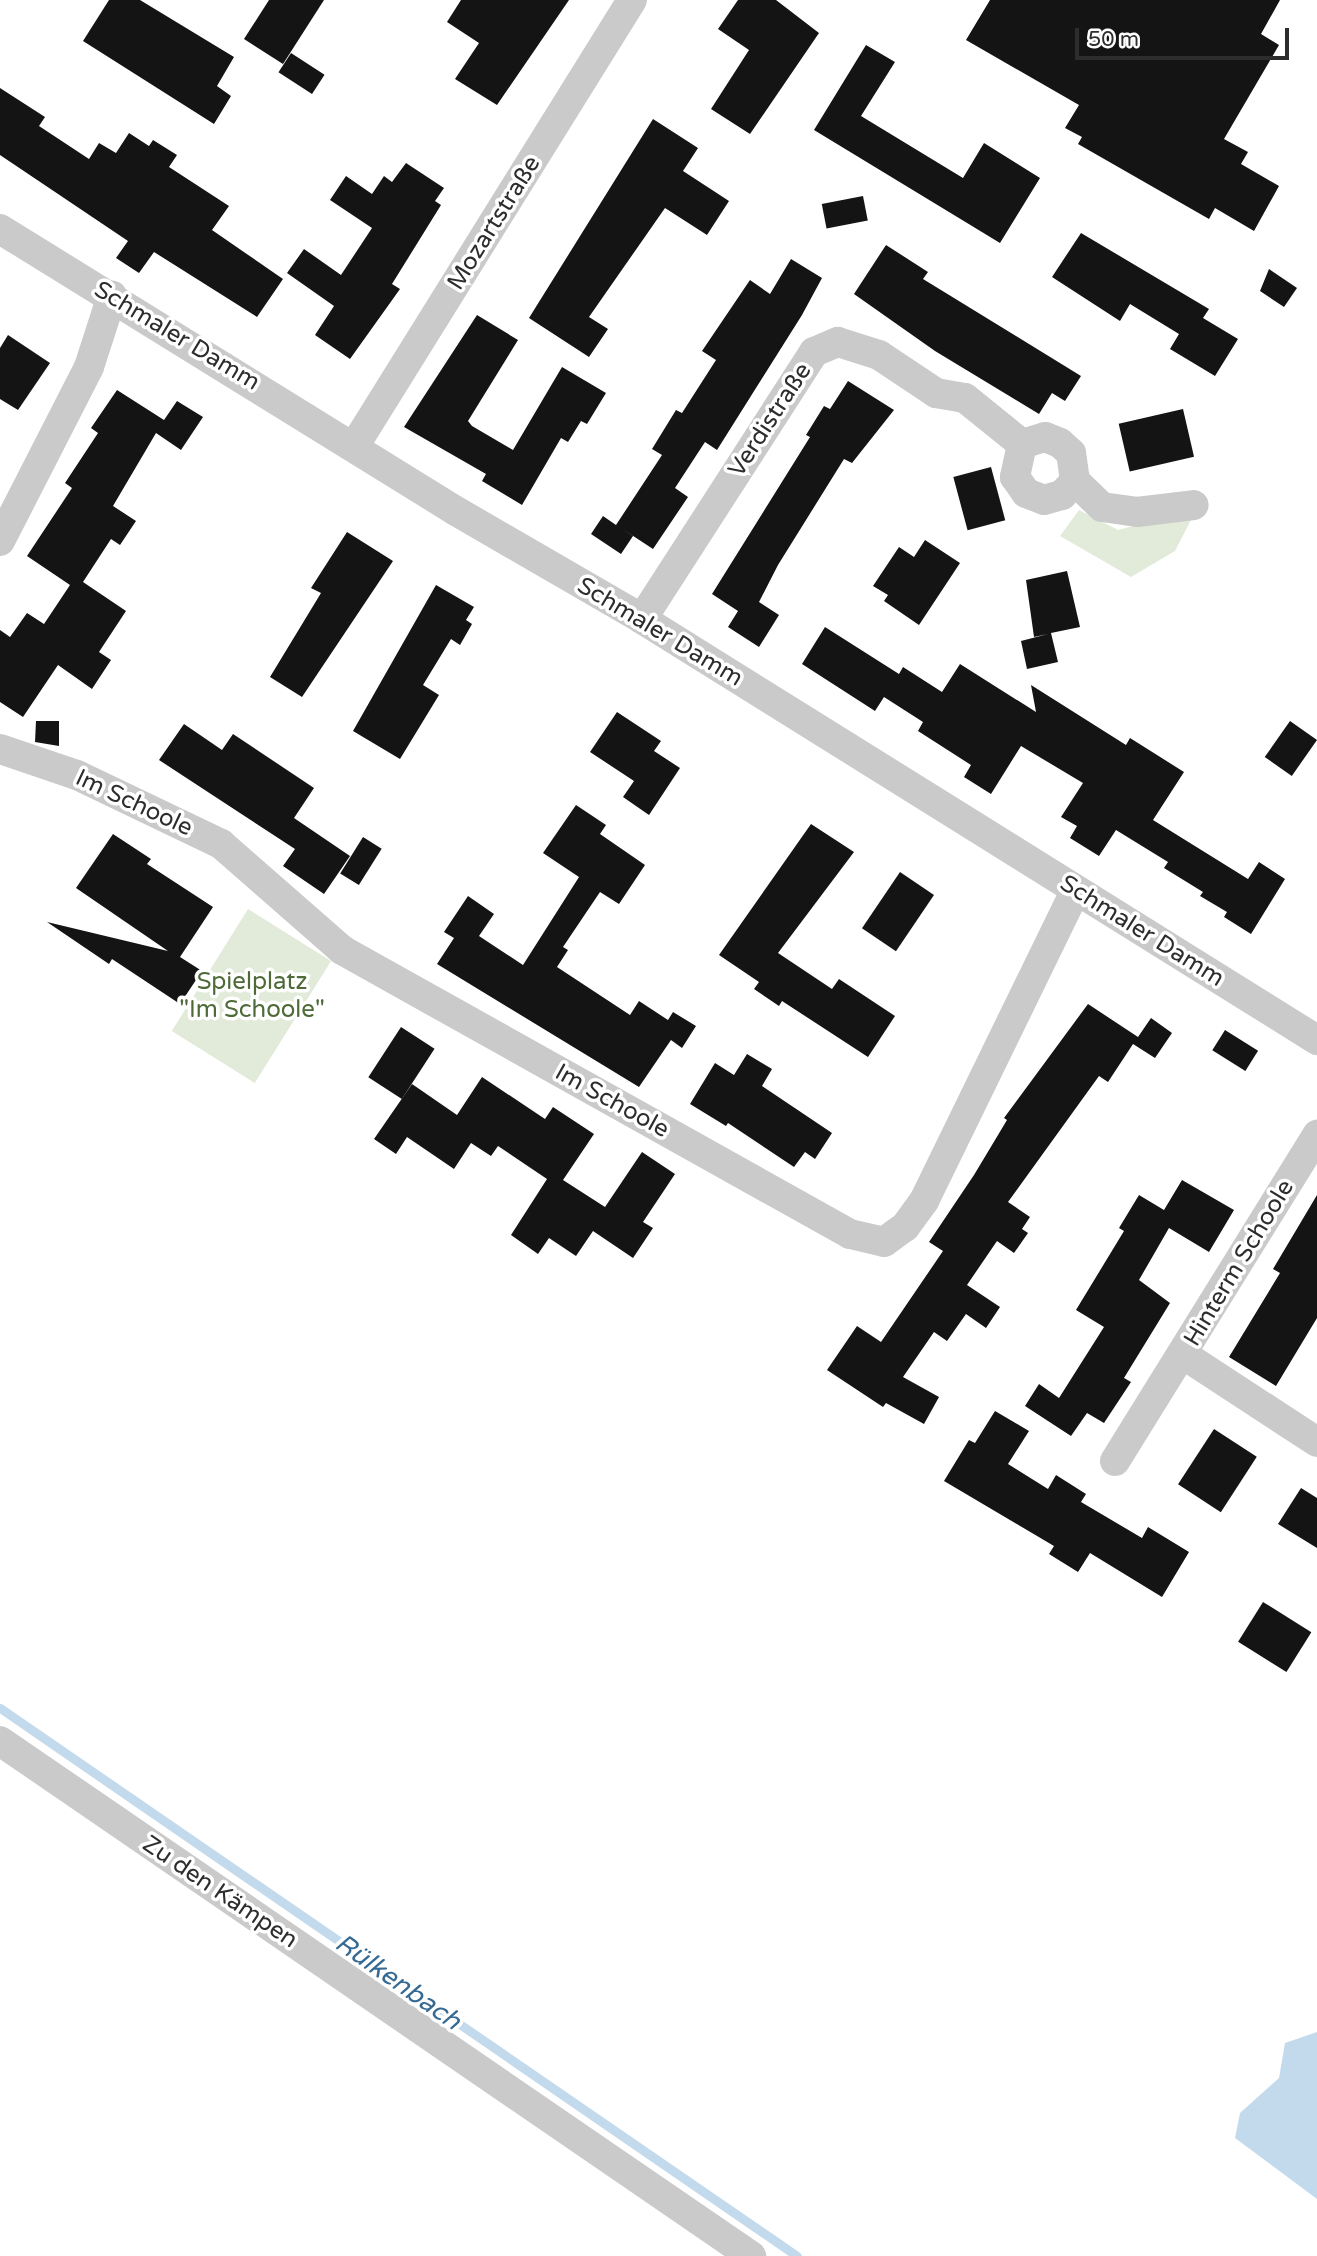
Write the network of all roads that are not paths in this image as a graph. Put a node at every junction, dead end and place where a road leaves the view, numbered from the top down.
1 (632, 0) edge
2 (0, 229) edge
3 (112, 296) junction
4 (1022, 444) junction
5 (355, 445) junction
6 (1074, 481) junction
7 (1194, 505) dead end
8 (0, 541) edge
9 (642, 619) junction
10 (0, 749) edge
11 (1076, 890) junction
12 (1317, 1040) edge
13 (1317, 1135) edge
14 (1184, 1355) junction
15 (1317, 1442) edge
16 (1115, 1461) dead end
17 (0, 1741) edge
18 (751, 2256) edge

1 - 5 street, Mozartstraße
2 - 3 street, Schmaler Damm
3 - 5 street, Schmaler Damm
3 - 8 street
4 - 6 street
4 - 6 street
4 - 9 street, Verdistraße
5 - 9 street, Schmaler Damm
6 - 7 street
9 - 11 street, Schmaler Damm
10 - 11 street, Im Schoole
11 - 12 street, Schmaler Damm
13 - 14 street, Hinterm Schoole
14 - 15 street, Hinterm Schoole
14 - 16 street, Hinterm Schoole
17 - 18 street, Zu den Kämpen

